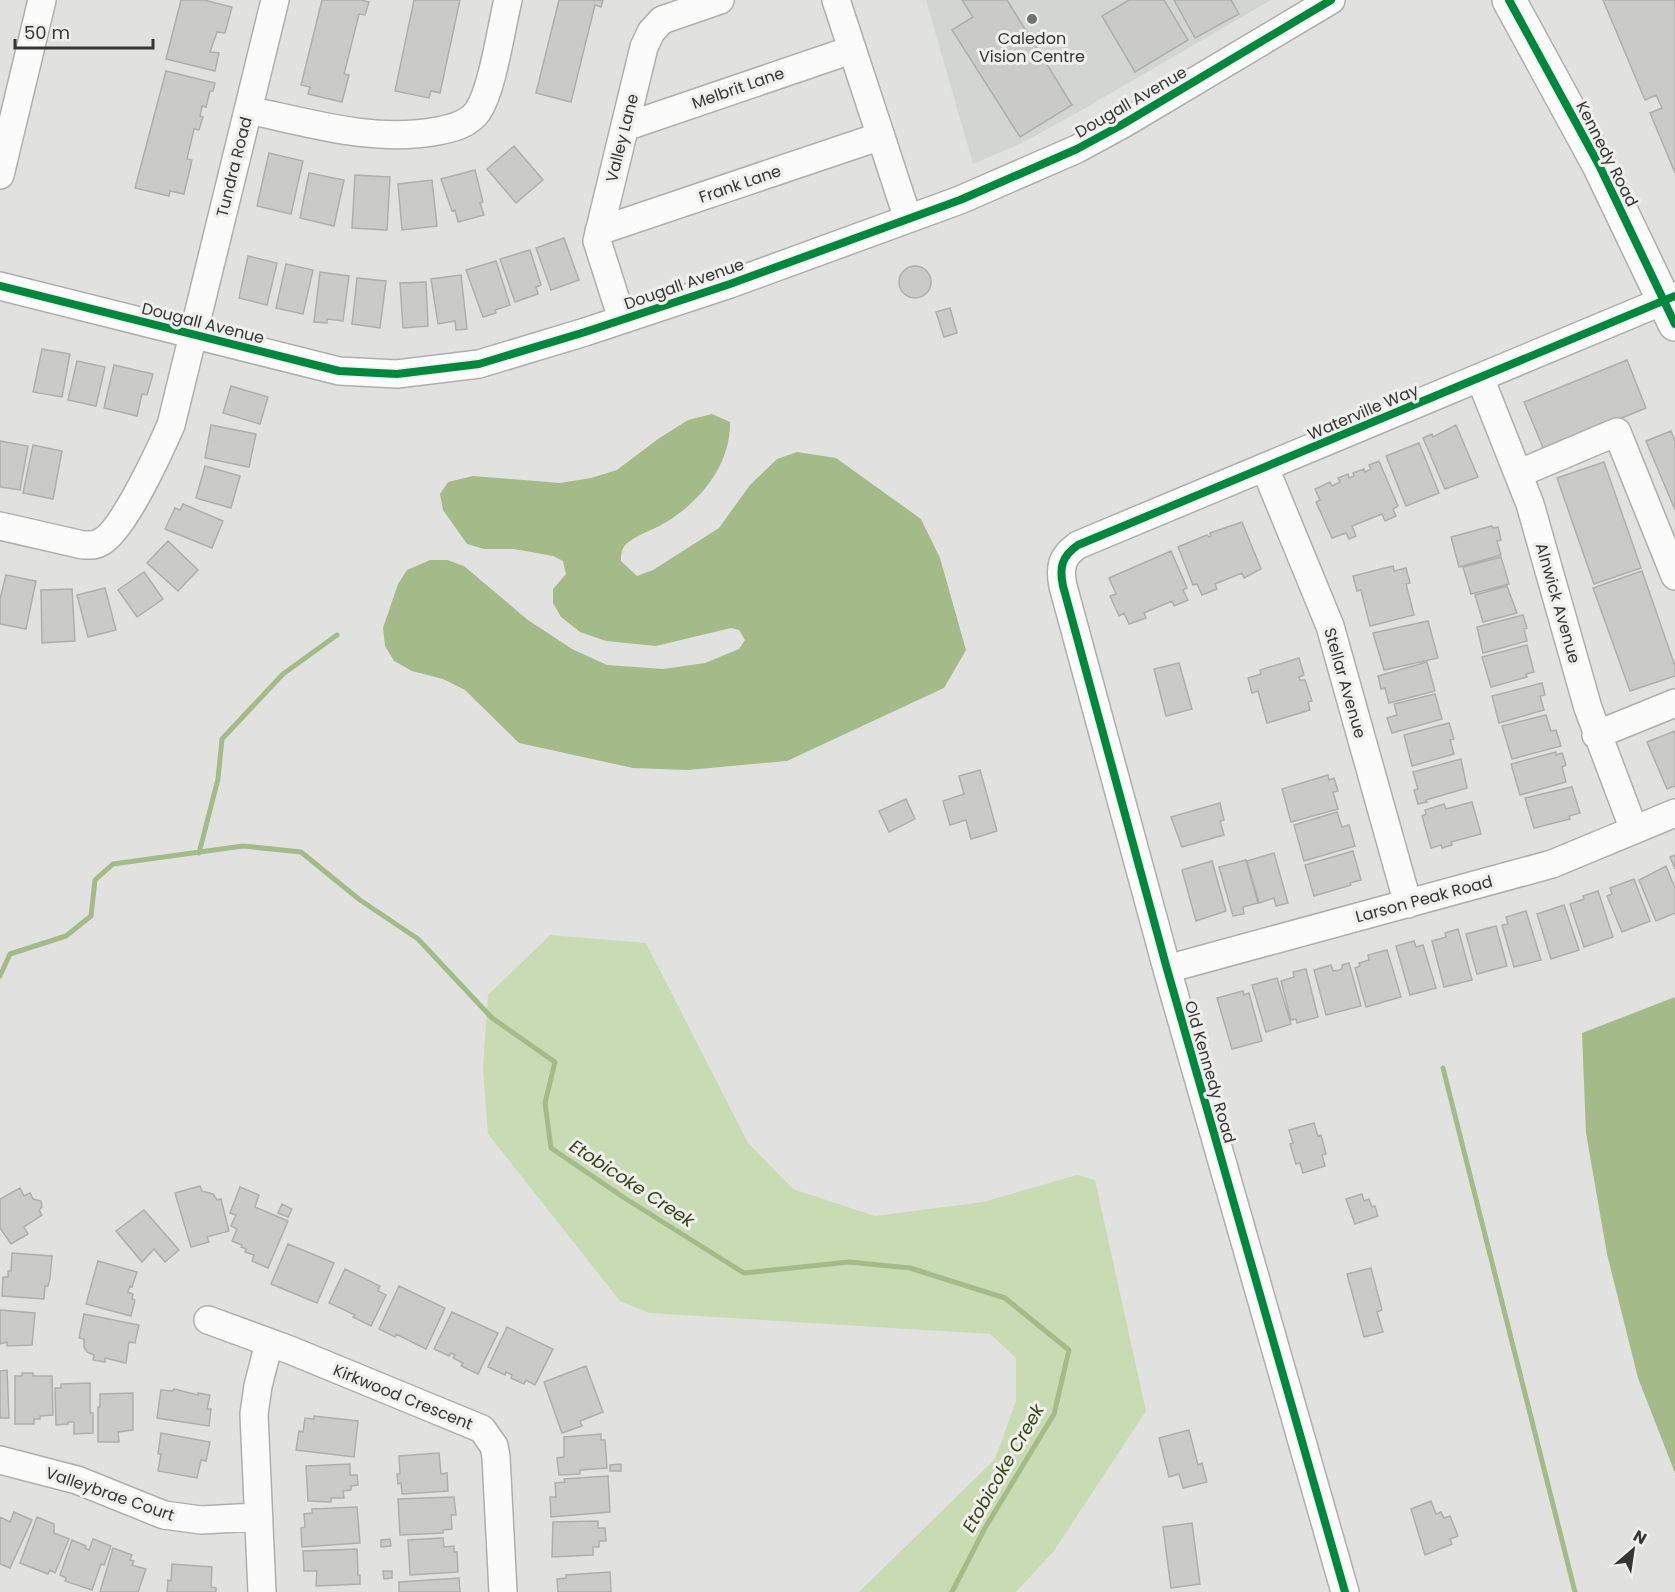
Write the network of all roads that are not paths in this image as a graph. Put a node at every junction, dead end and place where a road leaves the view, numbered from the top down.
1 (42, 0) edge
2 (275, 0) edge
3 (508, 0) edge
4 (720, 0) edge
5 (836, 0) edge
6 (1331, 0) edge
7 (1509, 0) edge
8 (851, 50) junction
9 (248, 110) junction
10 (625, 127) junction
11 (881, 136) junction
12 (0, 175) edge
13 (908, 219) junction
14 (599, 231) junction
15 (0, 286) edge
16 (1672, 307) edge
17 (622, 319) junction
18 (194, 334) junction
19 (1480, 378) junction
20 (1265, 468) junction
21 (1520, 473) junction
22 (0, 526) edge
23 (1065, 557) joint
24 (1675, 576) edge
25 (1675, 703) edge
26 (1596, 735) junction
27 (1675, 813) edge
28 (1634, 830) junction
29 (1408, 904) junction
30 (1167, 969) junction
31 (208, 1320) dead end
32 (269, 1343) junction
33 (0, 1460) edge
34 (257, 1517) junction
35 (262, 1592) edge
36 (503, 1592) edge
37 (1345, 1592) edge

1 - 12 street
2 - 9 street, Tundra Road
3 - 9 street
4 - 10 street, Valley Lane
5 - 8 street
6 - 13 street, Dougall Avenue
7 - 16 main road, Kennedy Road
8 - 10 street, Melbrit Lane
8 - 11 street
9 - 18 street, Tundra Road
10 - 14 street, Valley Lane
11 - 13 street
11 - 14 street, Frank Lane
13 - 17 street, Dougall Avenue
14 - 17 street, Valley Lane
15 - 18 street, Dougall Avenue
16 - 19 street, Waterville Way
17 - 18 street, Dougall Avenue
18 - 22 street, Tundra Road
19 - 20 street, Waterville Way
19 - 21 street, Alnwick Avenue
20 - 23 street, Waterville Way
20 - 29 street, Stellar Avenue
21 - 24 street
21 - 26 street, Alnwick Avenue
23 - 30 street, Old Kennedy Road
25 - 26 street
26 - 28 street, Alnwick Avenue
27 - 28 street, Larson Peak Road
28 - 29 street, Larson Peak Road
29 - 30 street, Larson Peak Road
30 - 37 street, Old Kennedy Road
31 - 32 street, Kirkwood Crescent
32 - 34 street
32 - 36 street, Kirkwood Crescent
33 - 34 street, Valleybrae Court
34 - 35 street

